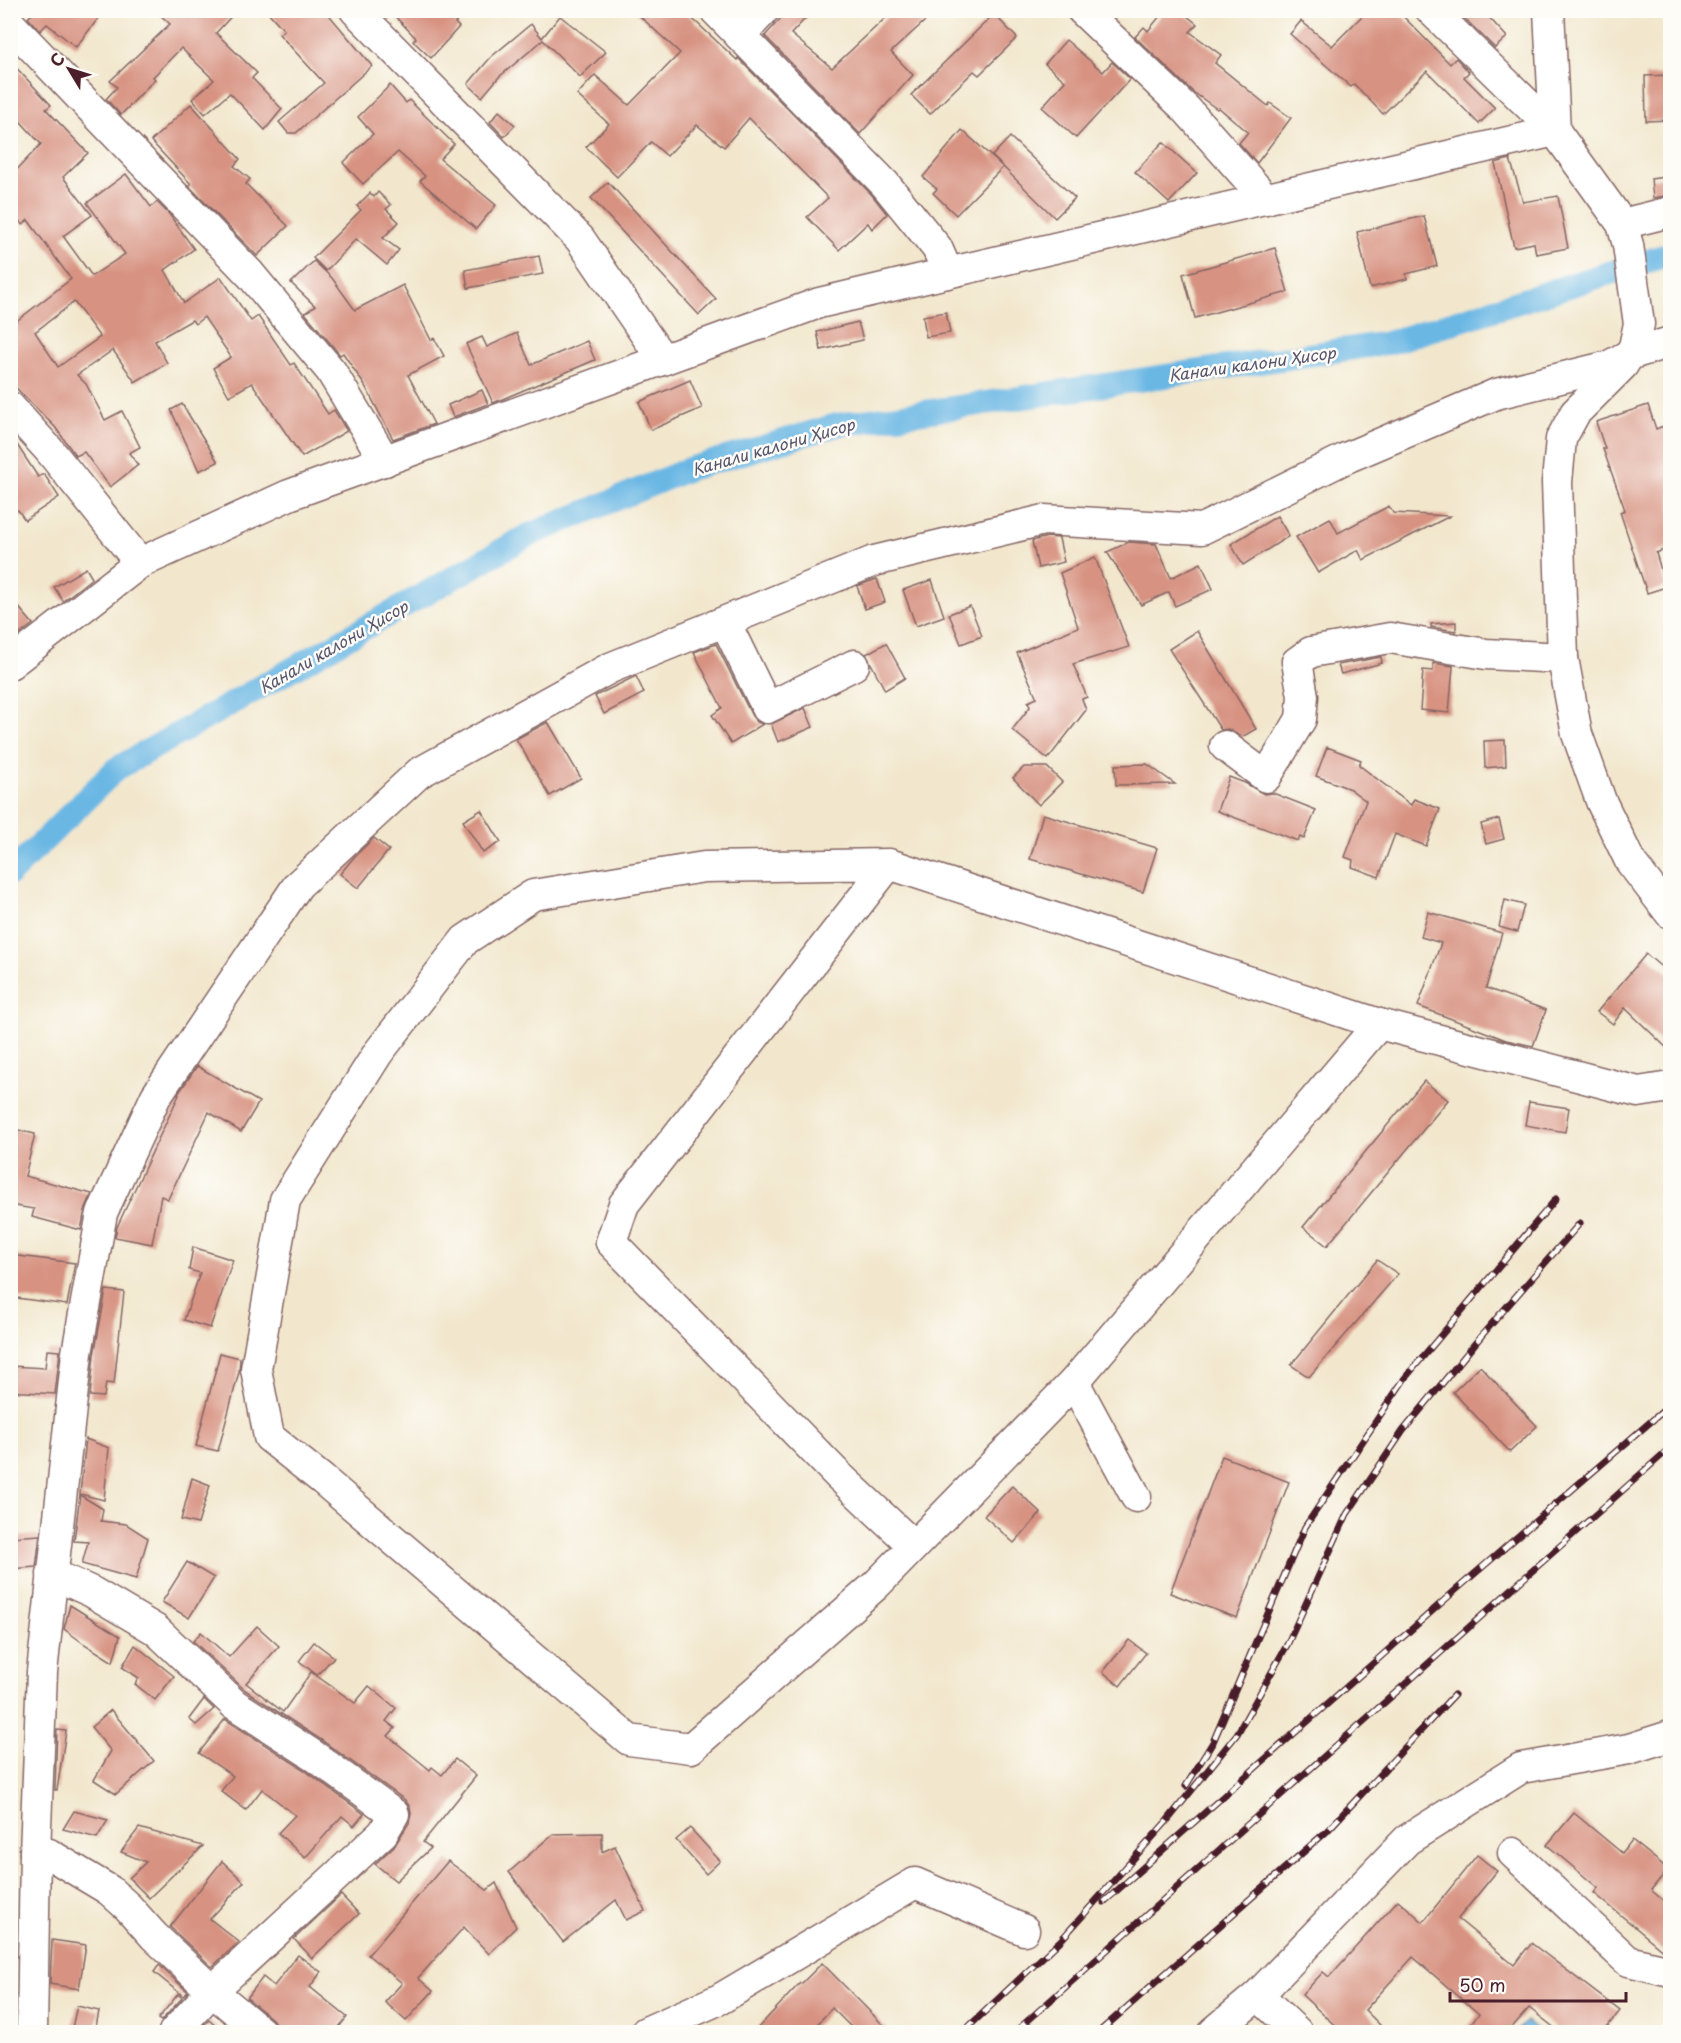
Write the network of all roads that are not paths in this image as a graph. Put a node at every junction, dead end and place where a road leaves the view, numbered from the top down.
1 (355, 10) edge
2 (715, 10) edge
3 (764, 10) edge
4 (1082, 10) edge
5 (1431, 10) edge
6 (1549, 10) edge
7 (10, 24) edge
8 (740, 36) junction
9 (1555, 131) junction
10 (1266, 199) junction
11 (1671, 212) edge
12 (1625, 234) junction
13 (948, 273) junction
14 (1671, 342) edge
15 (1629, 355) junction
16 (663, 360) junction
17 (10, 407) edge
18 (385, 461) junction
19 (140, 563) junction
20 (725, 622) junction
21 (1563, 658) junction
22 (10, 664) edge
23 (854, 665) dead end
24 (1225, 746) dead end
25 (889, 864) junction
26 (1671, 913) edge
27 (1379, 1024) junction
28 (1671, 1088) edge
29 (1074, 1382) junction
30 (1136, 1497) dead end
31 (914, 1546) junction
32 (52, 1574) junction
33 (1671, 1736) edge
34 (35, 1853) junction
35 (1513, 1853) dead end
36 (1024, 1930) dead end
37 (1671, 1971) edge
38 (212, 1991) junction
39 (1258, 1995) junction
40 (687, 2025) edge
41 (32, 2032) edge
42 (174, 2032) edge
43 (261, 2032) edge
44 (646, 2032) edge
45 (1214, 2032) edge
46 (1297, 2032) edge

1 - 16 street
2 - 8 street
3 - 8 street
4 - 10 street
5 - 9 street
6 - 9 street
7 - 18 street
8 - 13 street
9 - 10 street
9 - 12 street
10 - 13 street
11 - 12 street
12 - 15 street
13 - 16 street
14 - 15 street
15 - 20 street
15 - 21 street
16 - 18 street
17 - 19 street
18 - 19 street
19 - 22 street
20 - 23 street
20 - 32 street
21 - 24 street
21 - 26 street
25 - 27 street
25 - 31 street
25 - 31 street
27 - 28 street
27 - 29 street
29 - 30 street
29 - 31 street
32 - 34 street
32 - 38 street
33 - 39 street
34 - 38 street
34 - 41 street
35 - 37 street
36 - 40 street
38 - 42 street
38 - 43 street
39 - 45 street
39 - 46 street
40 - 44 street

